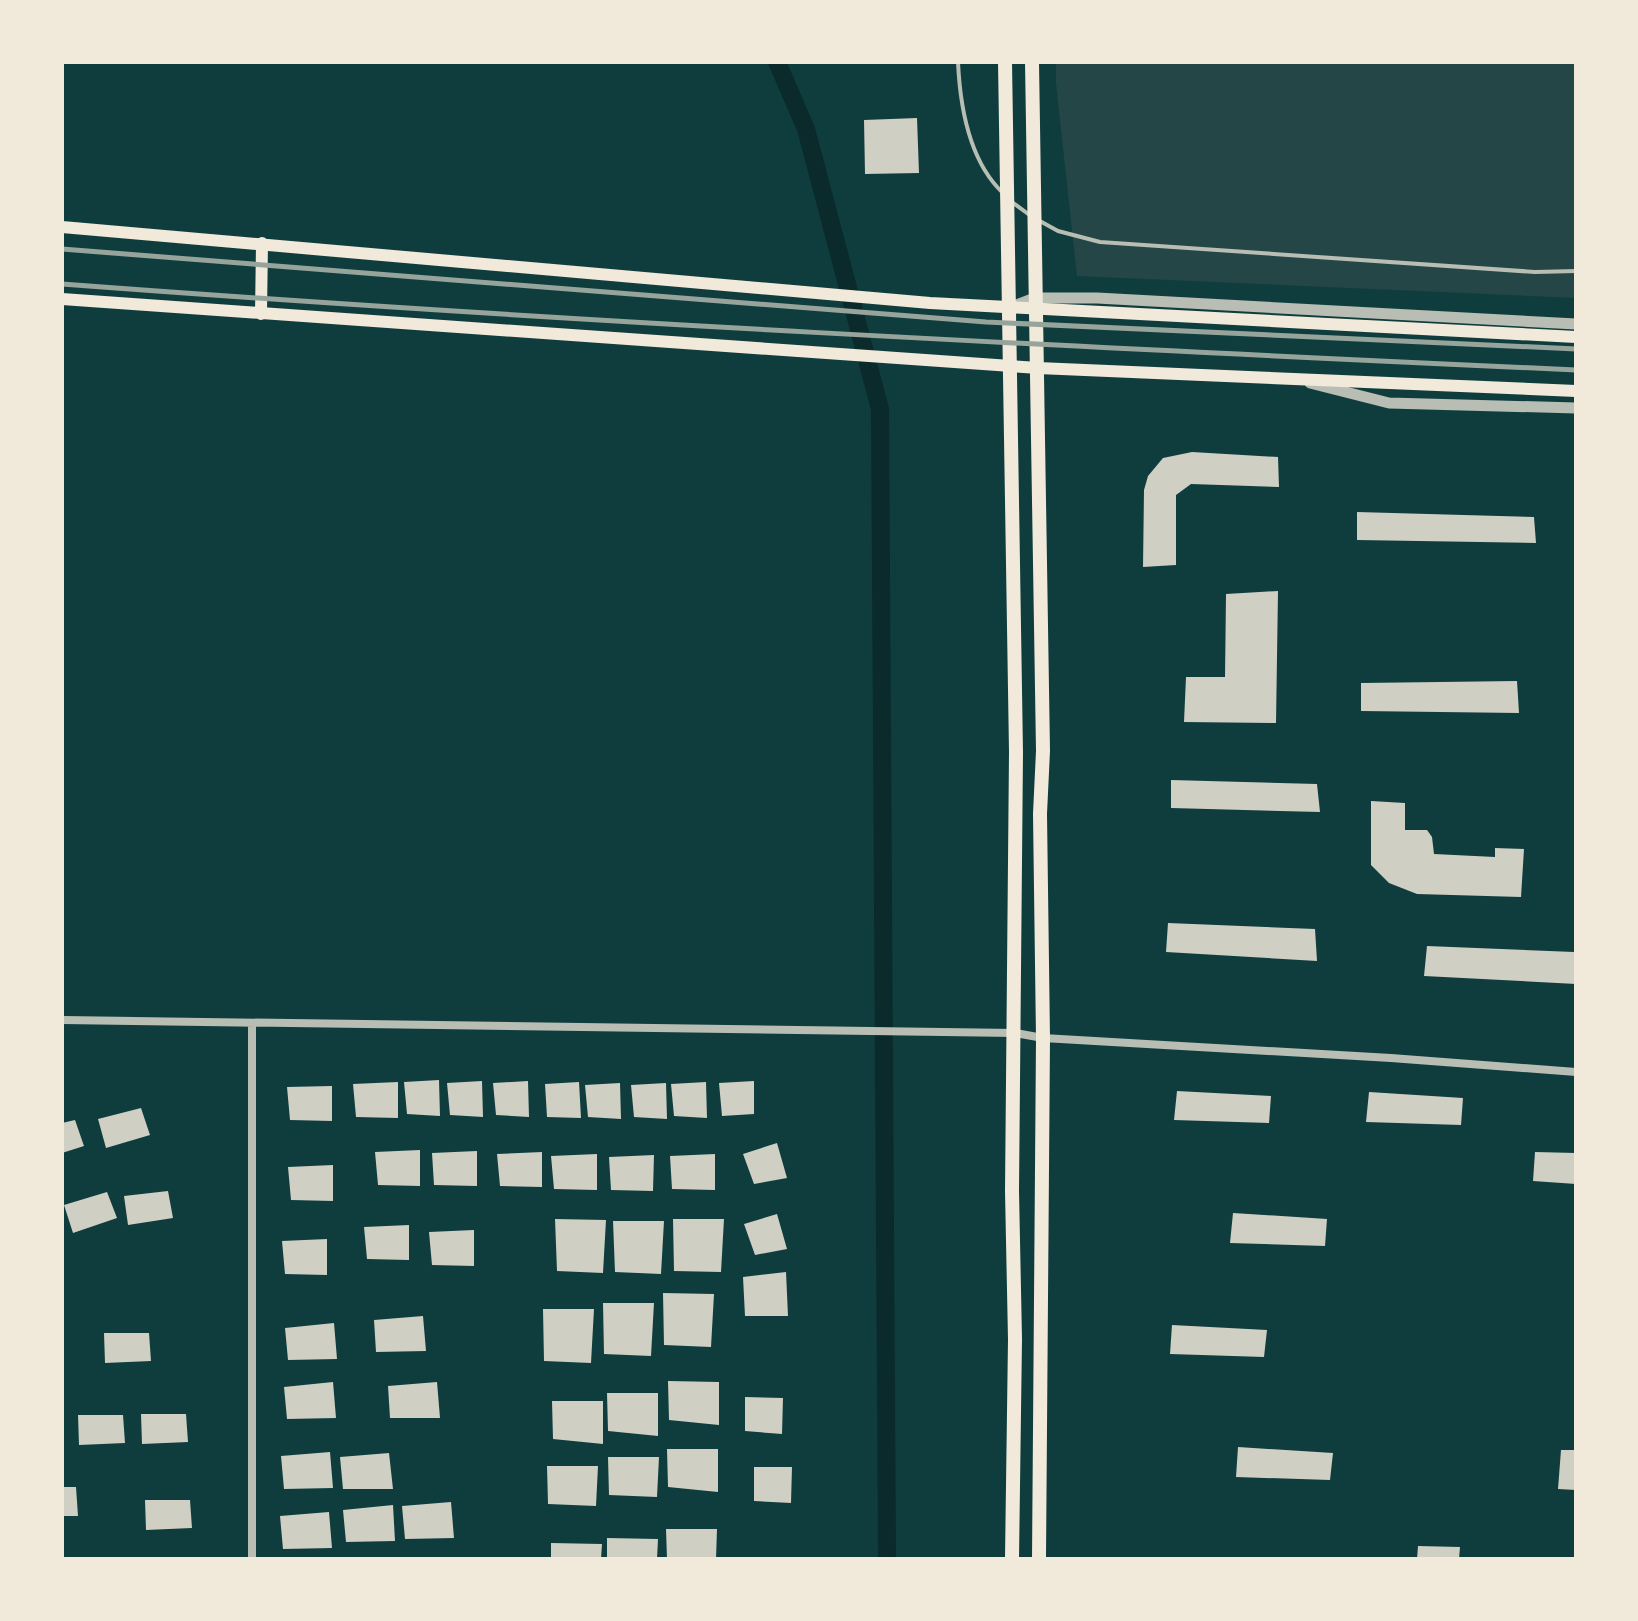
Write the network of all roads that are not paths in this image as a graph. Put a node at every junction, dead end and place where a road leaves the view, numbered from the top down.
1 (958, 62) edge
2 (1005, 62) edge
3 (1032, 62) edge
4 (62, 227) edge
5 (262, 243) junction
6 (1576, 271) edge
7 (62, 299) edge
8 (1036, 303) junction
9 (1009, 308) junction
10 (261, 314) junction
11 (1576, 324) edge
12 (1576, 337) edge
13 (1009, 365) junction
14 (1038, 368) junction
15 (1290, 378) junction
16 (1576, 391) edge
17 (1576, 408) edge
18 (62, 1020) edge
19 (252, 1023) junction
20 (1015, 1033) junction
21 (1043, 1038) junction
22 (1576, 1072) edge
23 (252, 1559) edge
24 (1012, 1559) edge
25 (1039, 1559) edge

1 - 6 lane
2 - 9 highway
3 - 8 highway
4 - 5 main road
5 - 9 main road
5 - 10 main road
7 - 10 main road
8 - 9 main road
8 - 11 street
8 - 12 main road
8 - 14 highway
9 - 13 highway
10 - 13 main road
13 - 14 main road
13 - 20 highway
14 - 15 main road
14 - 21 highway
15 - 16 main road
15 - 17 street
18 - 19 street
19 - 20 street
19 - 23 street
20 - 21 street
20 - 24 highway
21 - 22 street
21 - 25 highway

